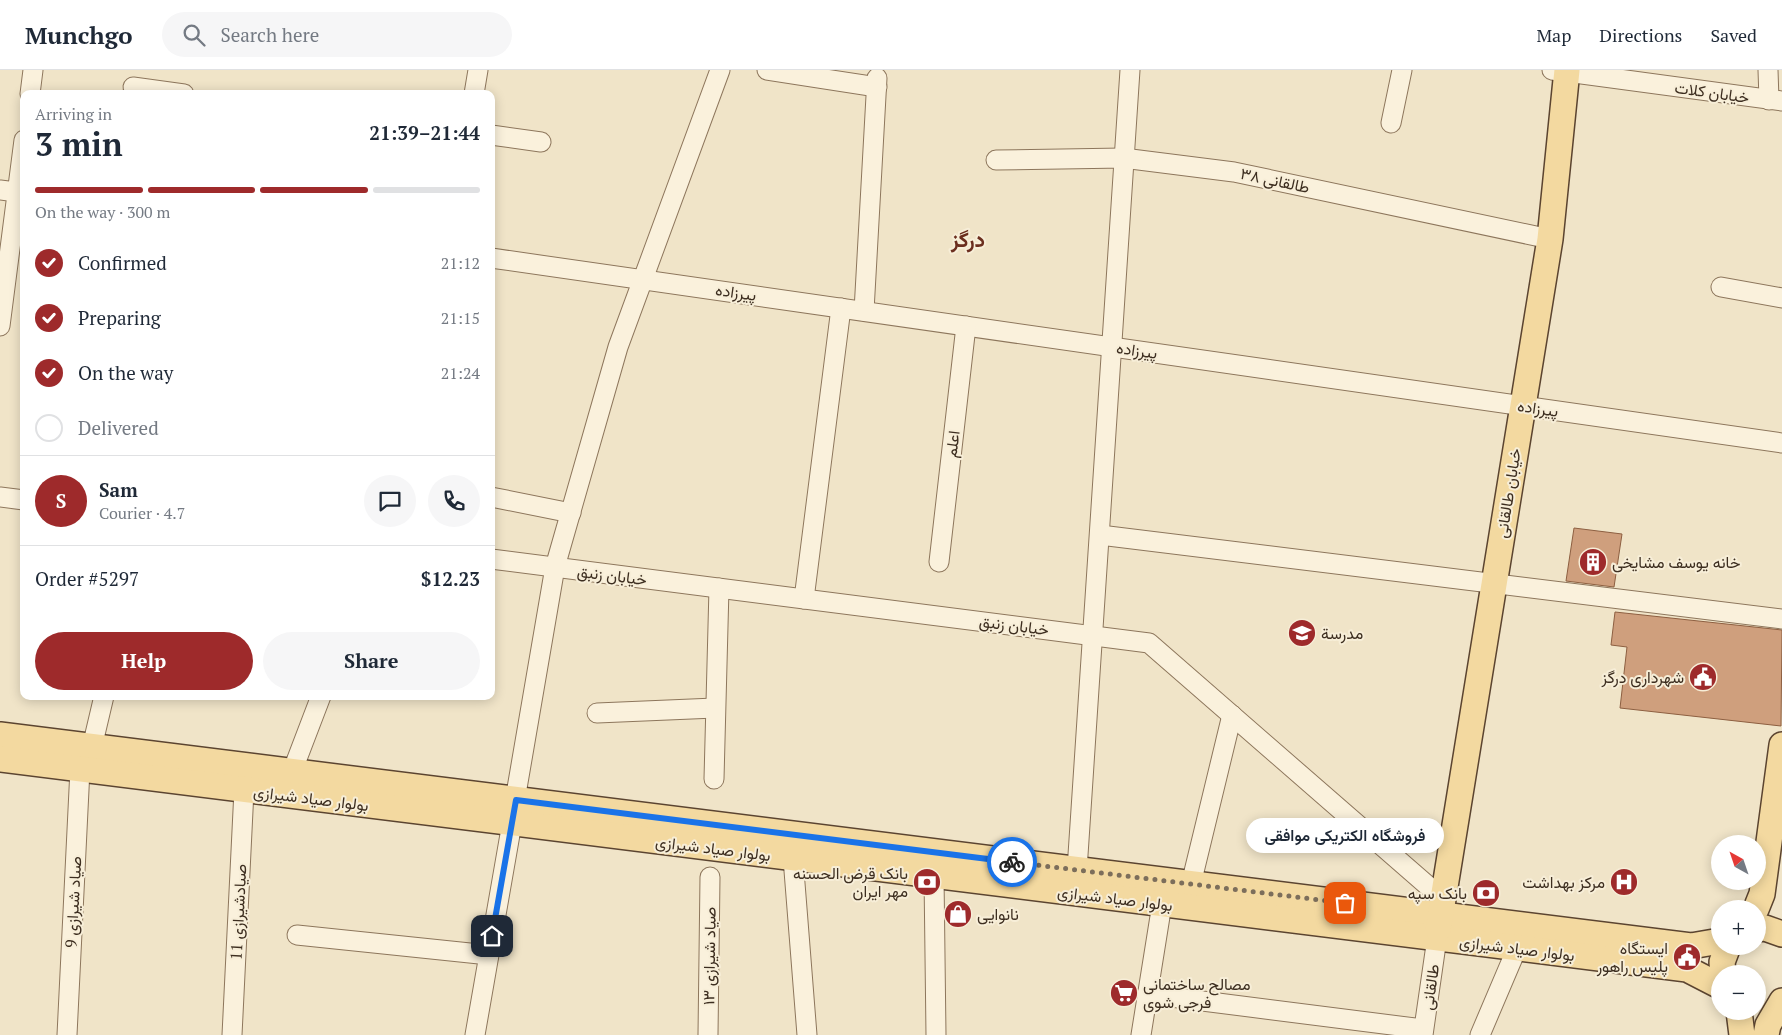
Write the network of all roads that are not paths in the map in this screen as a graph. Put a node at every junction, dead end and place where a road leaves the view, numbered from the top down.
1 (33, 70) edge
2 (478, 70) edge
3 (720, 70) edge
4 (767, 70) edge
5 (1130, 70) edge
6 (1402, 70) edge
7 (1768, 70) edge
8 (1562, 71) edge
9 (134, 84) edge
10 (30, 90) edge
11 (164, 90) edge
12 (475, 90) edge
13 (1776, 100) edge
14 (1392, 123) dead end
15 (495, 136) edge
16 (541, 142) dead end
17 (1123, 158) junction
18 (996, 160) dead end
19 (20, 161) edge
20 (14, 192) edge
21 (1550, 239) junction
22 (495, 259) edge
23 (643, 279) junction
24 (1721, 287) dead end
25 (1782, 298) edge
26 (841, 308) junction
27 (864, 311) junction
28 (0, 326) edge
29 (966, 326) junction
30 (1113, 347) junction
31 (1522, 406) junction
32 (1782, 443) edge
33 (0, 497) edge
34 (495, 498) edge
35 (20, 500) edge
36 (571, 513) junction
37 (1100, 535) junction
38 (495, 560) edge
39 (939, 562) dead end
40 (555, 568) junction
41 (1494, 583) junction
42 (719, 588) junction
43 (804, 599) junction
44 (1782, 619) edge
45 (1094, 636) junction
46 (103, 700) edge
47 (319, 700) edge
48 (716, 708) junction
49 (597, 713) dead end
50 (1232, 715) junction
51 (0, 735) edge
52 (1782, 745) edge
53 (92, 747) junction
54 (0, 759) edge
55 (80, 769) junction
56 (292, 772) junction
57 (714, 779) dead end
58 (244, 790) junction
59 (514, 811) junction
60 (792, 858) junction
61 (1077, 870) junction
62 (710, 876) dead end
63 (934, 876) junction
64 (1192, 884) junction
65 (1760, 900) edge
66 (1162, 904) junction
67 (1440, 917) junction
68 (1766, 928) edge
69 (1782, 934) edge
70 (297, 935) dead end
71 (1711, 943) edge
72 (1517, 948) junction
73 (489, 955) junction
74 (1711, 981) edge
75 (1147, 994) junction
76 (1782, 1000) edge
77 (1766, 1004) edge
78 (1740, 1020) edge
79 (1423, 1032) edge
80 (67, 1035) edge
81 (232, 1035) edge
82 (475, 1035) edge
83 (708, 1035) edge
84 (808, 1035) edge
85 (936, 1035) edge
86 (1140, 1035) edge
87 (1480, 1035) edge
88 (1742, 1035) edge
89 (1766, 1035) edge

1 - 10 street
2 - 12 street
3 - 23 street
4 - 27 street
5 - 17 street
6 - 14 street
7 - 13 street
8 - 13 street, خیابان کلات
8 - 21 main road, خیابان طالقانی
9 - 11 street
15 - 16 street
17 - 18 street, طالقانی ۳۸
17 - 21 street, طالقانی ۳۸
17 - 30 street
19 - 20 street
20 - 28 street
21 - 31 main road, خیابان طالقانی
22 - 23 street, پیرزاده
23 - 26 street, پیرزاده
23 - 36 street
24 - 25 street
26 - 27 street, پیرزاده
26 - 43 street
27 - 29 street, پیرزاده
29 - 30 street, پیرزاده
29 - 39 street, اعلم
30 - 31 street, پیرزاده
30 - 37 street
31 - 32 street, پیرزاده
31 - 41 main road, خیابان طالقانی
33 - 35 street
34 - 36 street
36 - 40 street
37 - 41 street
37 - 45 street
38 - 40 street, خیابان زنبق
40 - 42 street, خیابان زنبق
40 - 59 street
41 - 44 street
41 - 67 main road, خیابان طالقانی
42 - 43 street, خیابان زنبق
42 - 48 street
43 - 45 street, خیابان زنبق
45 - 50 street, خیابان زنبق
45 - 61 street
46 - 53 street
47 - 56 street
48 - 49 street
48 - 57 street
50 - 64 street
50 - 67 street, خیابان زنبق
51 - 53 main road, بولوار صیاد شیرازی
52 - 65 main road
53 - 56 main road, بولوار صیاد شیرازی
54 - 55 main road, بولوار صیاد شیرازی
55 - 58 main road, بولوار صیاد شیرازی
55 - 80 street, صیاد شیرازی 9
56 - 59 main road, بولوار صیاد شیرازی
58 - 59 main road, بولوار صیاد شیرازی
58 - 81 street, صیادشیرازی 11
59 - 60 main road, بولوار صیاد شیرازی
59 - 61 main road, بولوار صیاد شیرازی
59 - 73 street
60 - 63 main road, بولوار صیاد شیرازی
60 - 84 street
61 - 64 main road, بولوار صیاد شیرازی
62 - 83 street, صیاد شیرازی ۱۳
63 - 66 main road, بولوار صیاد شیرازی
63 - 85 street
64 - 67 main road, بولوار صیاد شیرازی
66 - 67 main road, بولوار صیاد شیرازی
66 - 75 street
67 - 71 main road, بولوار صیاد شیرازی
67 - 72 main road, بولوار صیاد شیرازی
67 - 79 street, طالقانی
68 - 69 main road
70 - 73 street
72 - 74 main road, بولوار صیاد شیرازی
72 - 87 street
73 - 82 street
75 - 79 street
75 - 86 street
76 - 77 main road
76 - 89 main road
78 - 88 main road

